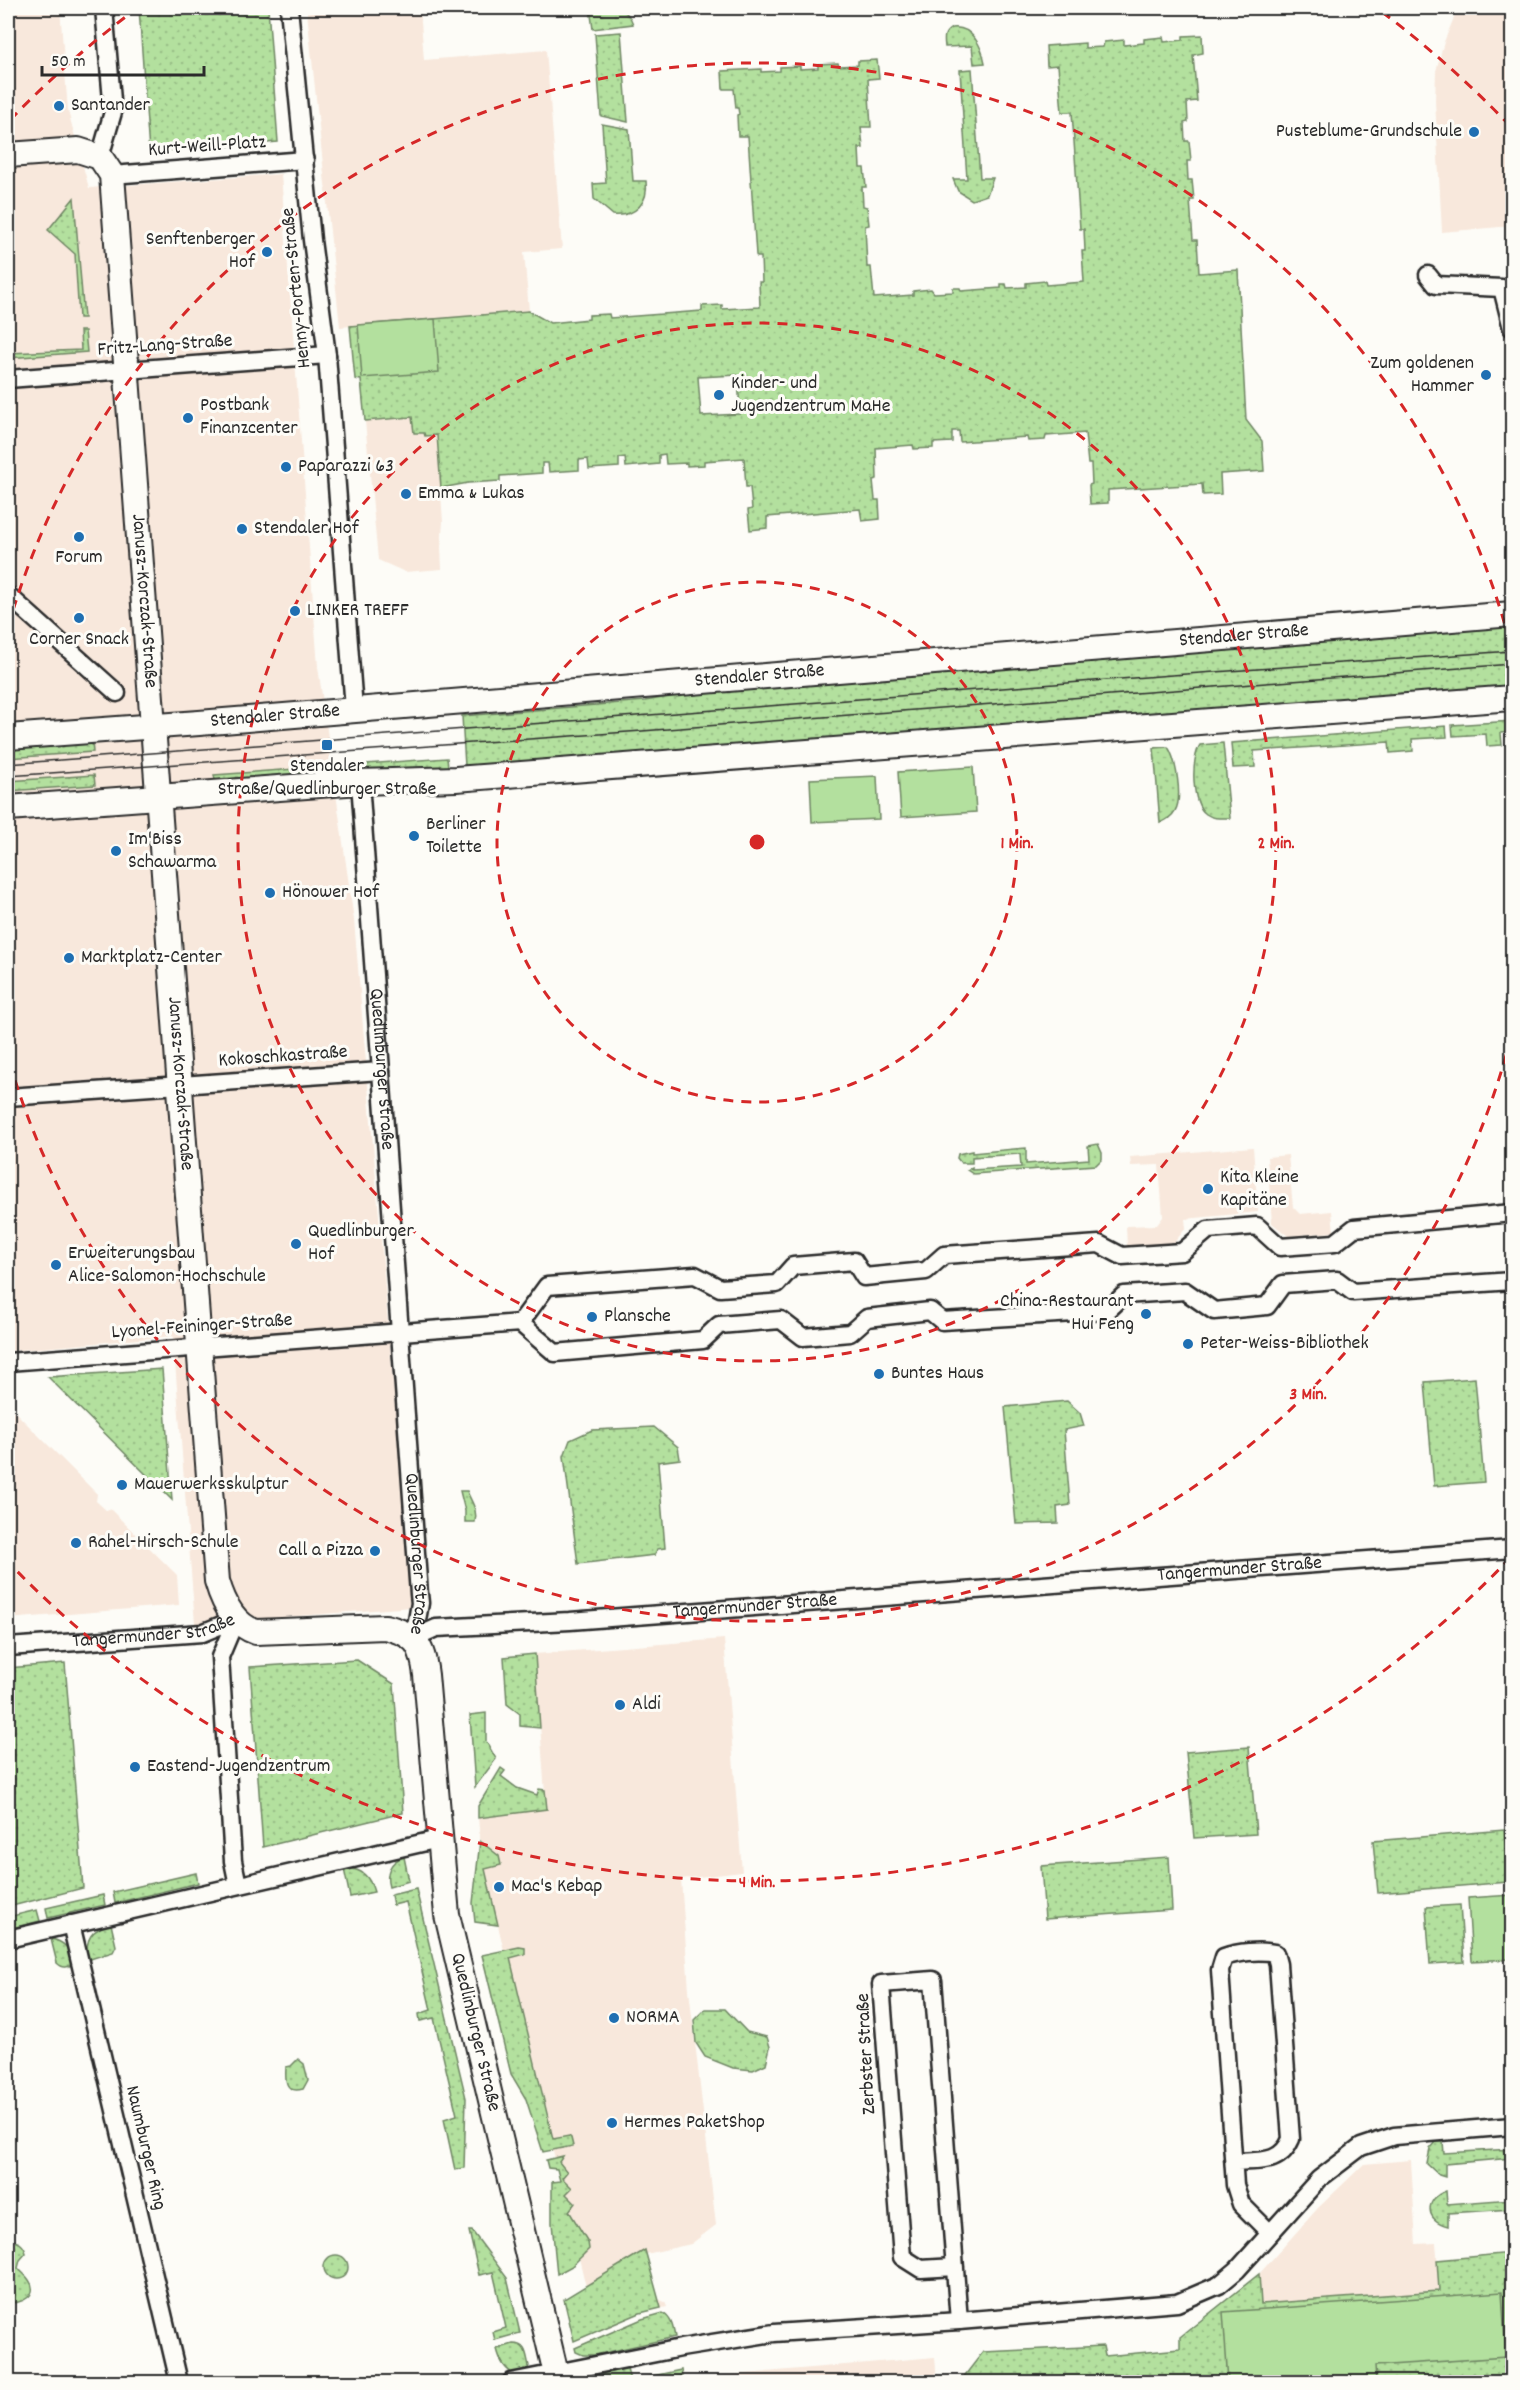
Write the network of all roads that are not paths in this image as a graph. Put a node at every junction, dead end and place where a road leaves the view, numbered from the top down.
1 (104, 8) edge
2 (289, 8) edge
3 (8, 155) edge
4 (305, 160) junction
5 (106, 166) junction
6 (1428, 275) dead end
7 (1512, 328) edge
8 (327, 355) junction
9 (127, 370) junction
10 (8, 379) edge
11 (8, 595) edge
12 (1512, 614) edge
13 (117, 693) dead end
14 (1512, 698) edge
15 (354, 709) junction
16 (153, 726) junction
17 (8, 736) edge
18 (360, 782) junction
19 (158, 797) junction
20 (8, 808) edge
21 (381, 1071) junction
22 (180, 1084) junction
23 (8, 1097) edge
24 (1512, 1214) edge
25 (1512, 1281) edge
26 (520, 1323) junction
27 (400, 1333) junction
28 (200, 1348) junction
29 (8, 1362) edge
30 (1512, 1549) edge
31 (236, 1619) junction
32 (414, 1638) junction
33 (8, 1647) edge
34 (439, 1839) junction
35 (238, 1885) junction
36 (71, 1924) junction
37 (8, 1939) edge
38 (1512, 2126) edge
39 (1234, 2162) junction
40 (1270, 2233) junction
41 (955, 2267) junction
42 (959, 2321) junction
43 (557, 2378) edge
44 (179, 2382) edge
45 (511, 2382) edge

1 - 5 street
2 - 4 street, Henny-Porten-Straße
3 - 5 main road
4 - 5 street, Kurt-Weill-Platz
4 - 8 street, Henny-Porten-Straße
5 - 9 main road, Janusz-Korczak-Straße
6 - 7 street
8 - 9 street, Fritz-Lang-Straße
8 - 15 street, Henny-Porten-Straße
9 - 10 street, Fritz-Lang-Straße
9 - 16 main road, Janusz-Korczak-Straße
11 - 13 street
12 - 15 main road, Stendaler Straße
14 - 18 main road
15 - 16 main road, Stendaler Straße
16 - 17 main road, Stendaler Straße
16 - 19 main road, Janusz-Korczak-Straße
18 - 19 main road
18 - 21 street, Quedlinburger Straße
19 - 20 main road
19 - 22 main road, Janusz-Korczak-Straße
21 - 22 street, Kokoschkastraße
21 - 27 street, Quedlinburger Straße
22 - 23 street, Kokoschkastraße
22 - 28 main road, Janusz-Korczak-Straße
24 - 26 street
25 - 26 street
26 - 27 street, Lyonel-Feininger-Straße
27 - 28 street, Lyonel-Feininger-Straße
27 - 32 street, Quedlinburger Straße
28 - 29 street, Lyonel-Feininger-Straße
28 - 31 main road, Janusz-Korczak-Straße
30 - 32 street, Tangermünder Straße
31 - 32 main road, Tangermünder Straße
31 - 33 street, Tangermünder Straße
31 - 35 street
32 - 34 main road, Quedlinburger Straße
34 - 35 street
34 - 43 main road, Quedlinburger Straße
35 - 36 street
36 - 37 street
36 - 44 street, Naumburger Ring
38 - 40 street
39 - 39 street
39 - 40 street
40 - 42 street
41 - 41 street, Zerbster Straße
41 - 42 street, Zerbster Straße
42 - 43 street
43 - 45 street

